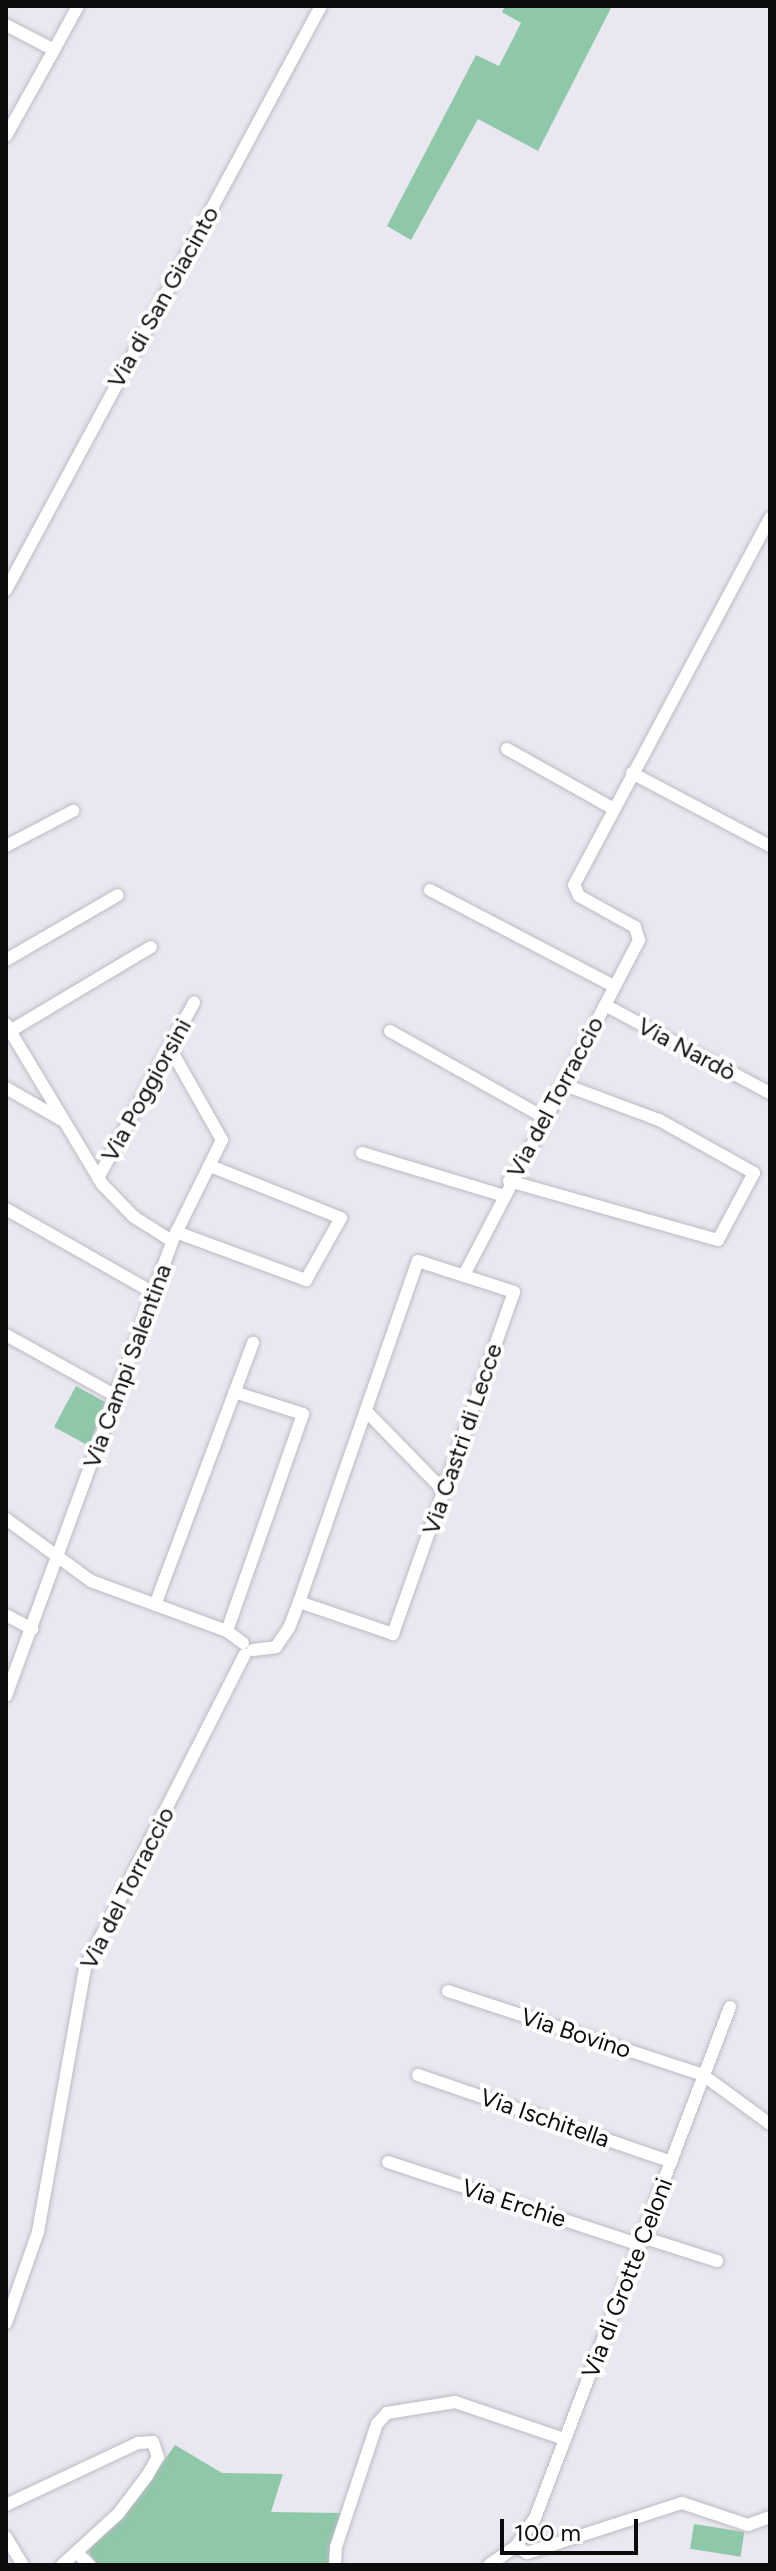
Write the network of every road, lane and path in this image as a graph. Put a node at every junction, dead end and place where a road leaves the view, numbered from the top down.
1 (78, 6) edge
2 (321, 6) edge
3 (6, 25) edge
4 (54, 50) junction
5 (6, 136) edge
6 (770, 518) edge
7 (6, 590) edge
8 (507, 749) dead end
9 (632, 773) junction
10 (614, 809) junction
11 (73, 811) dead end
12 (6, 846) edge
13 (770, 846) edge
14 (430, 890) dead end
15 (118, 895) dead end
16 (151, 947) dead end
17 (6, 960) edge
18 (614, 986) junction
19 (194, 1003) dead end
20 (605, 1005) junction
21 (8, 1028) edge
22 (390, 1031) dead end
23 (170, 1048) junction
24 (562, 1084) junction
25 (6, 1088) edge
26 (770, 1093) edge
27 (543, 1117) junction
28 (64, 1121) junction
29 (362, 1153) dead end
30 (210, 1166) junction
31 (98, 1178) junction
32 (509, 1181) junction
33 (504, 1196) junction
34 (6, 1209) edge
35 (174, 1236) junction
36 (464, 1275) junction
37 (154, 1293) junction
38 (10, 1337) edge
39 (253, 1343) dead end
40 (6, 1352) edge
41 (234, 1392) junction
42 (116, 1396) junction
43 (366, 1411) junction
44 (444, 1491) junction
45 (6, 1519) edge
46 (56, 1557) junction
47 (299, 1602) junction
48 (155, 1605) junction
49 (6, 1615) edge
50 (32, 1629) junction
51 (227, 1631) junction
52 (247, 1649) junction
53 (6, 1696) edge
54 (448, 1991) dead end
55 (730, 2007) dead end
56 (418, 2075) dead end
57 (703, 2075) junction
58 (770, 2124) edge
59 (388, 2162) dead end
60 (672, 2162) junction
61 (641, 2241) junction
62 (717, 2261) dead end
63 (6, 2323) edge
64 (564, 2439) junction
65 (6, 2505) edge
66 (770, 2517) edge
67 (6, 2537) edge
68 (77, 2553) junction
69 (523, 2555) edge
70 (23, 2565) edge
71 (62, 2565) edge
72 (90, 2565) edge
73 (335, 2565) edge
74 (489, 2565) edge

1 - 4 street
2 - 7 street, Via di San Giacinto
3 - 4 street
4 - 5 street
6 - 9 street, Via del Torraccio
8 - 10 street
9 - 10 street, Via del Torraccio
9 - 13 street
10 - 18 street, Via del Torraccio
11 - 12 street
14 - 18 street
15 - 17 street
16 - 21 street
18 - 20 street, Via del Torraccio
19 - 23 street, Via Poggiorsini
20 - 24 street, Via del Torraccio
20 - 26 street, Via Nardò
21 - 28 street
22 - 27 street
23 - 30 street, Via Campi Salentina
23 - 31 street, Via Poggiorsini
24 - 27 street, Via del Torraccio
24 - 32 street
25 - 28 street
27 - 32 street, Via del Torraccio
28 - 31 street
29 - 33 street
30 - 35 street, Via Campi Salentina
30 - 35 street
31 - 35 street
32 - 33 street, Via del Torraccio
33 - 36 street, Via del Torraccio
34 - 37 street
35 - 37 street, Via Campi Salentina
36 - 43 street
36 - 44 street, Via Castri di Lecce
37 - 42 street, Via Campi Salentina
38 - 40 street
38 - 42 street
39 - 41 street
41 - 48 street
41 - 51 street
42 - 46 street, Via Campi Salentina
43 - 44 street
43 - 47 street
44 - 47 street, Via Castri di Lecce
45 - 46 street
46 - 48 street
46 - 50 street, Via Campi Salentina
47 - 52 street
48 - 51 street
49 - 50 street
50 - 53 street, Via Campi Salentina
51 - 52 street
52 - 63 street, Via del Torraccio
54 - 57 street, Via Bovino
55 - 57 street, Via di Grotte Celoni
56 - 60 street, Via Ischitella
57 - 58 street, Via Bovino
57 - 60 street, Via di Grotte Celoni
59 - 61 street, Via Erchie
60 - 61 street, Via di Grotte Celoni
61 - 62 street, Via Erchie
61 - 64 street, Via di Grotte Celoni
64 - 69 street, Via di Grotte Celoni
64 - 73 street
65 - 68 street
66 - 69 street, Via di Grotte Celoni
67 - 70 street
68 - 71 street
68 - 72 street
69 - 74 street, Via di Grotte Celoni

